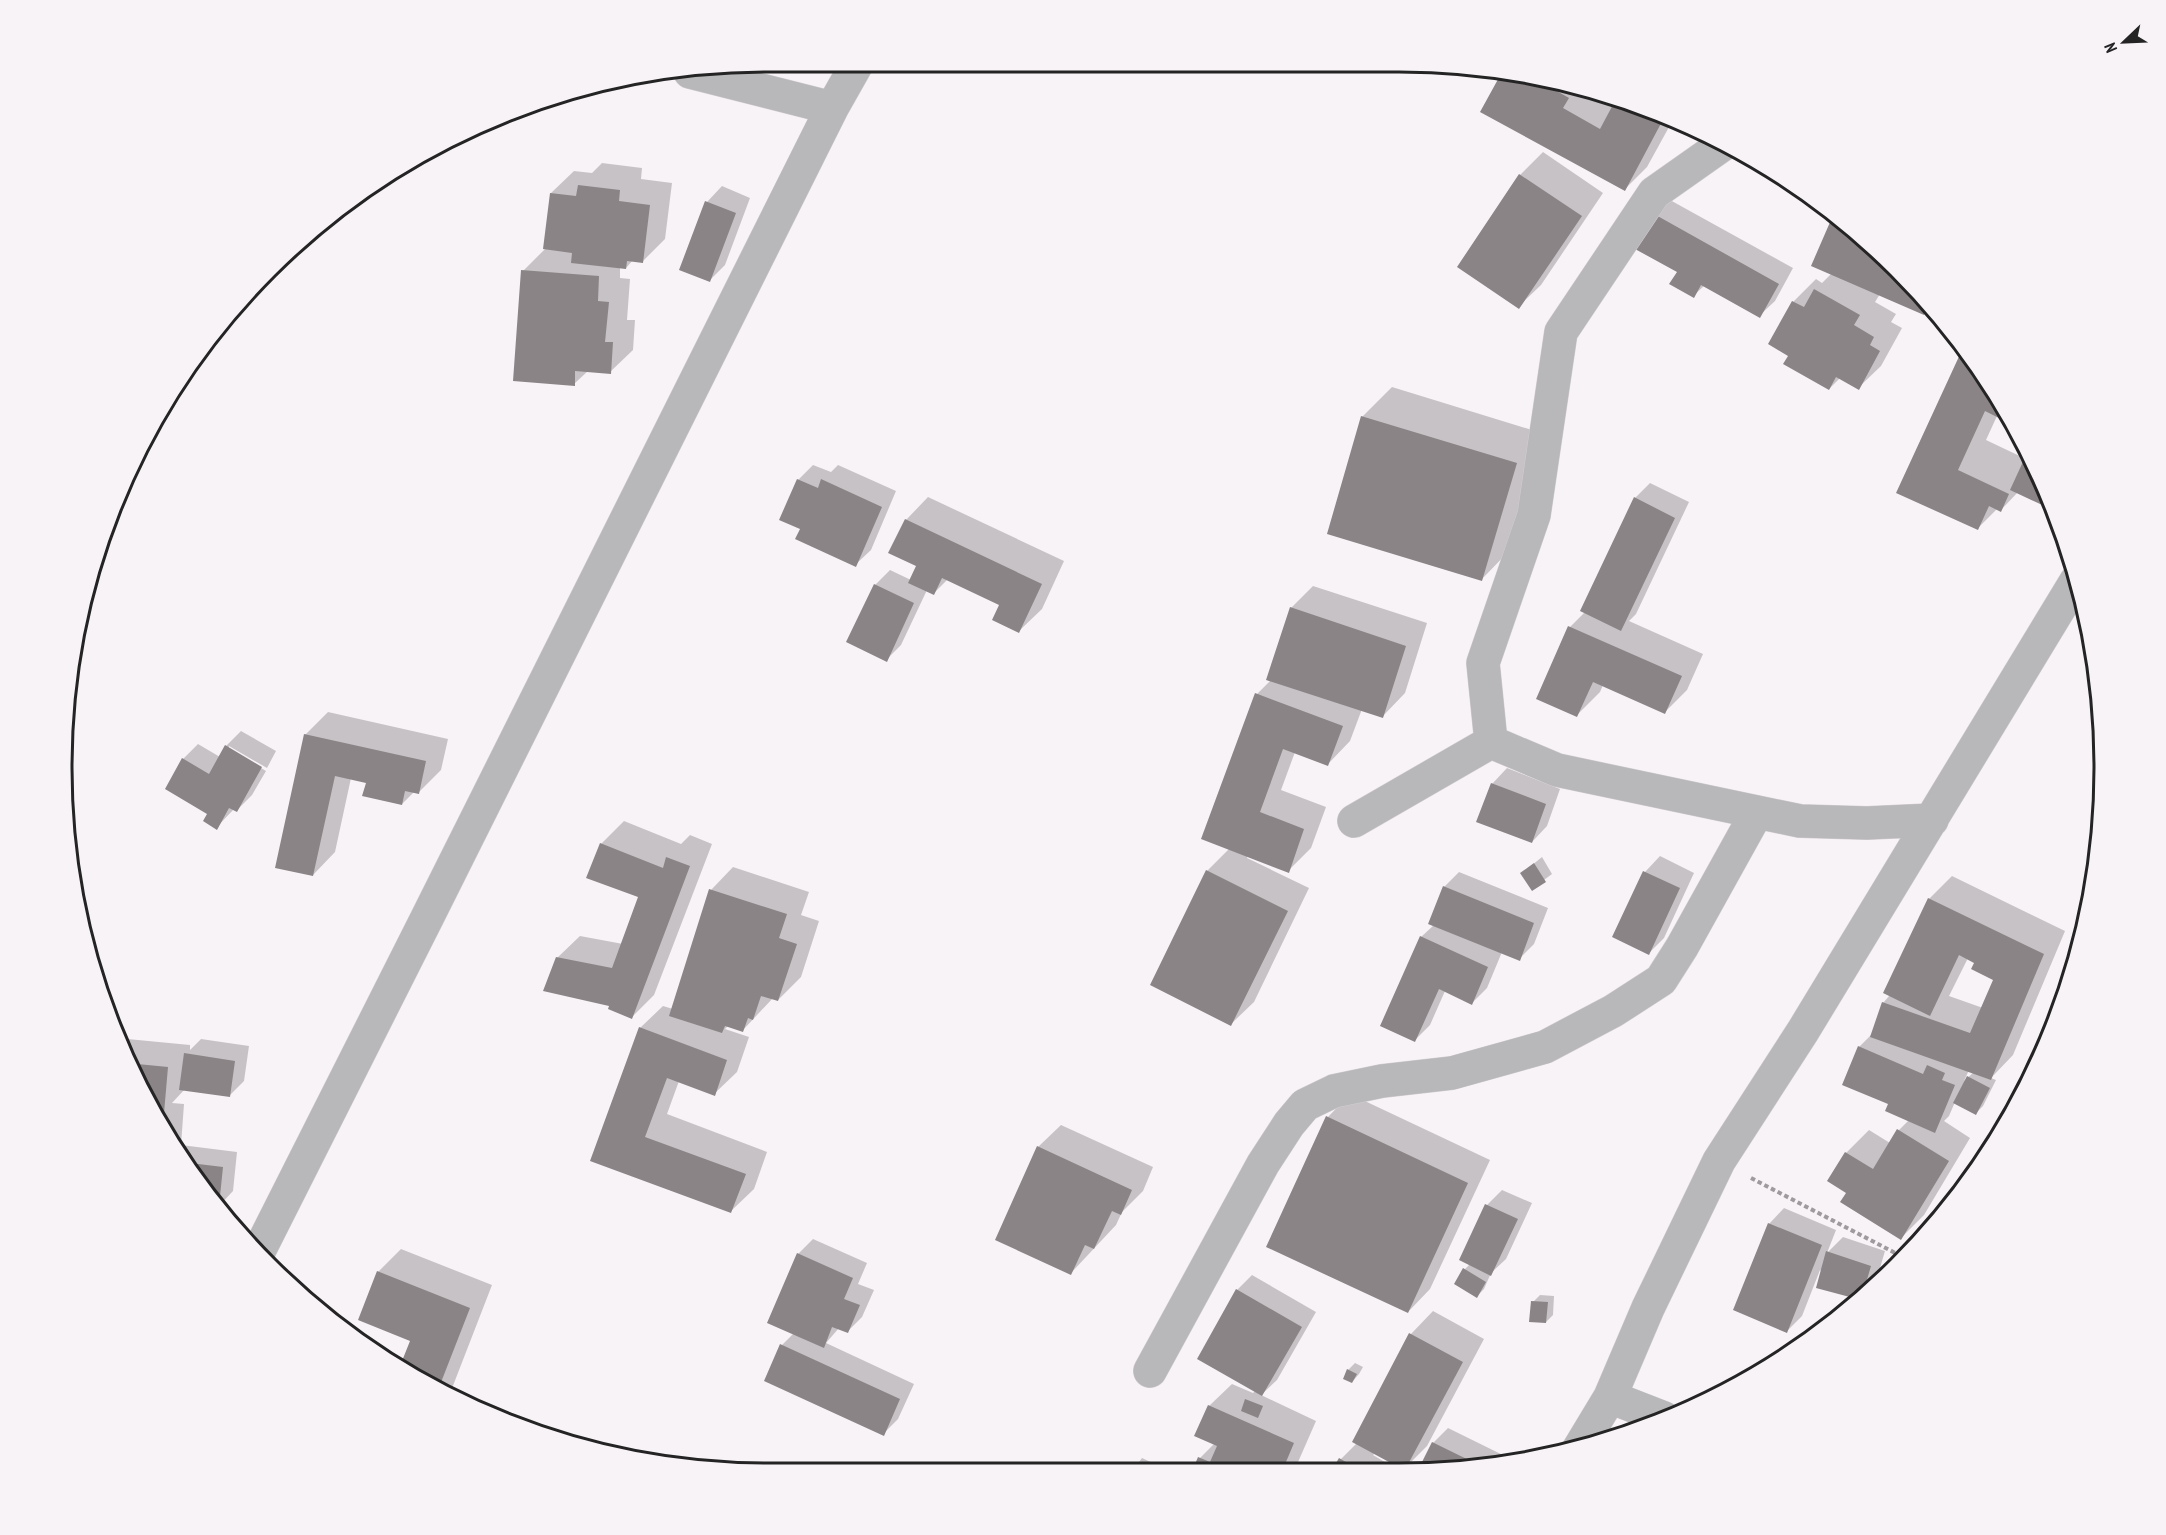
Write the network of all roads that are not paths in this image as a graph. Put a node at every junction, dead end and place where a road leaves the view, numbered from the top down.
1 (852, 72) edge
2 (702, 75) edge
3 (832, 108) junction
4 (1716, 149) edge
5 (2071, 590) edge
6 (1491, 742) junction
7 (1756, 812) junction
8 (1932, 820) junction
9 (1354, 821) dead end
10 (262, 1244) edge
11 (1150, 1371) dead end
12 (1610, 1397) junction
13 (1654, 1414) edge
14 (1586, 1437) edge

1 - 3 street
2 - 3 street
3 - 10 street
4 - 6 street
5 - 8 street
6 - 7 street
6 - 9 street
7 - 8 street
7 - 11 street
8 - 12 street
12 - 13 street
12 - 14 street

